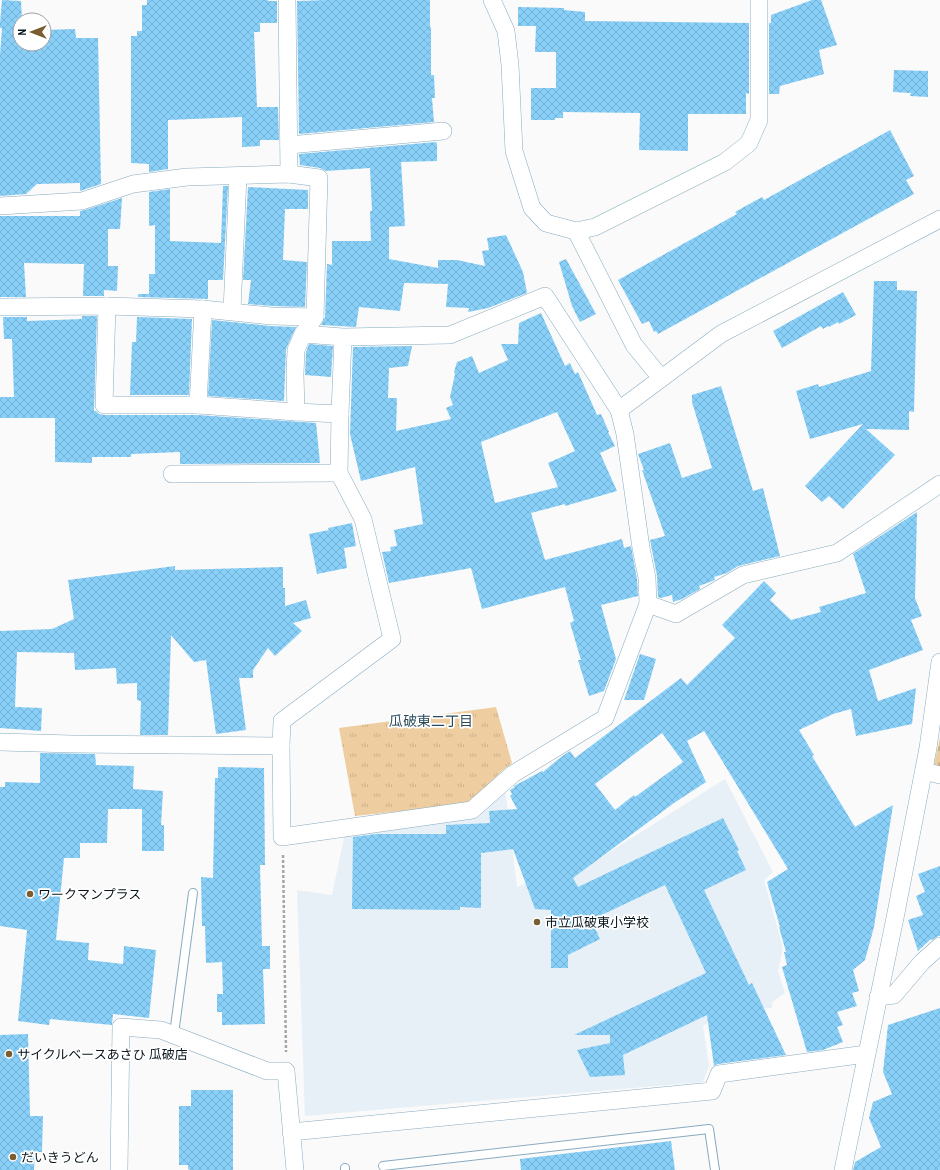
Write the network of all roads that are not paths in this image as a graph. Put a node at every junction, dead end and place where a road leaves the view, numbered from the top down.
1 (287, 0) edge
2 (492, 0) edge
3 (759, 0) edge
4 (443, 131) dead end
5 (289, 145) junction
6 (289, 174) junction
7 (238, 176) junction
8 (0, 206) edge
9 (940, 219) edge
10 (576, 231) junction
11 (106, 306) junction
12 (0, 307) edge
13 (203, 309) junction
14 (232, 312) junction
15 (315, 317) junction
16 (303, 334) junction
17 (343, 337) junction
18 (661, 378) junction
19 (198, 405) junction
20 (618, 410) junction
21 (296, 412) junction
22 (340, 414) junction
23 (339, 473) junction
24 (172, 474) dead end
25 (940, 484) edge
26 (648, 604) junction
27 (940, 662) edge
28 (0, 742) edge
29 (281, 746) junction
30 (924, 771) junction
31 (940, 775) edge
32 (193, 893) dead end
33 (940, 946) edge
34 (878, 997) junction
35 (174, 1034) junction
36 (866, 1054) junction
37 (291, 1132) junction
38 (383, 1166) dead end
39 (119, 1170) edge
40 (295, 1170) edge
41 (715, 1170) edge
42 (843, 1170) edge

1 - 5 street
2 - 10 street
3 - 10 street
4 - 5 street
5 - 6 street
6 - 7 street
6 - 15 street
7 - 8 street
7 - 14 street
9 - 18 street
10 - 18 street
11 - 12 street
11 - 13 street
11 - 19 street
13 - 14 street
13 - 19 street
14 - 15 street
15 - 16 street
16 - 17 street
16 - 21 street
17 - 20 street
17 - 22 street
18 - 20 street
19 - 21 street
20 - 26 street
21 - 22 street
22 - 23 street
23 - 24 street
23 - 29 street
25 - 26 street
26 - 29 street
27 - 30 street
28 - 29 street
30 - 31 street
30 - 34 street
32 - 35 lane
33 - 34 street
34 - 36 street
35 - 37 street
35 - 39 street
36 - 37 street
36 - 42 street
37 - 40 street
38 - 41 lane

